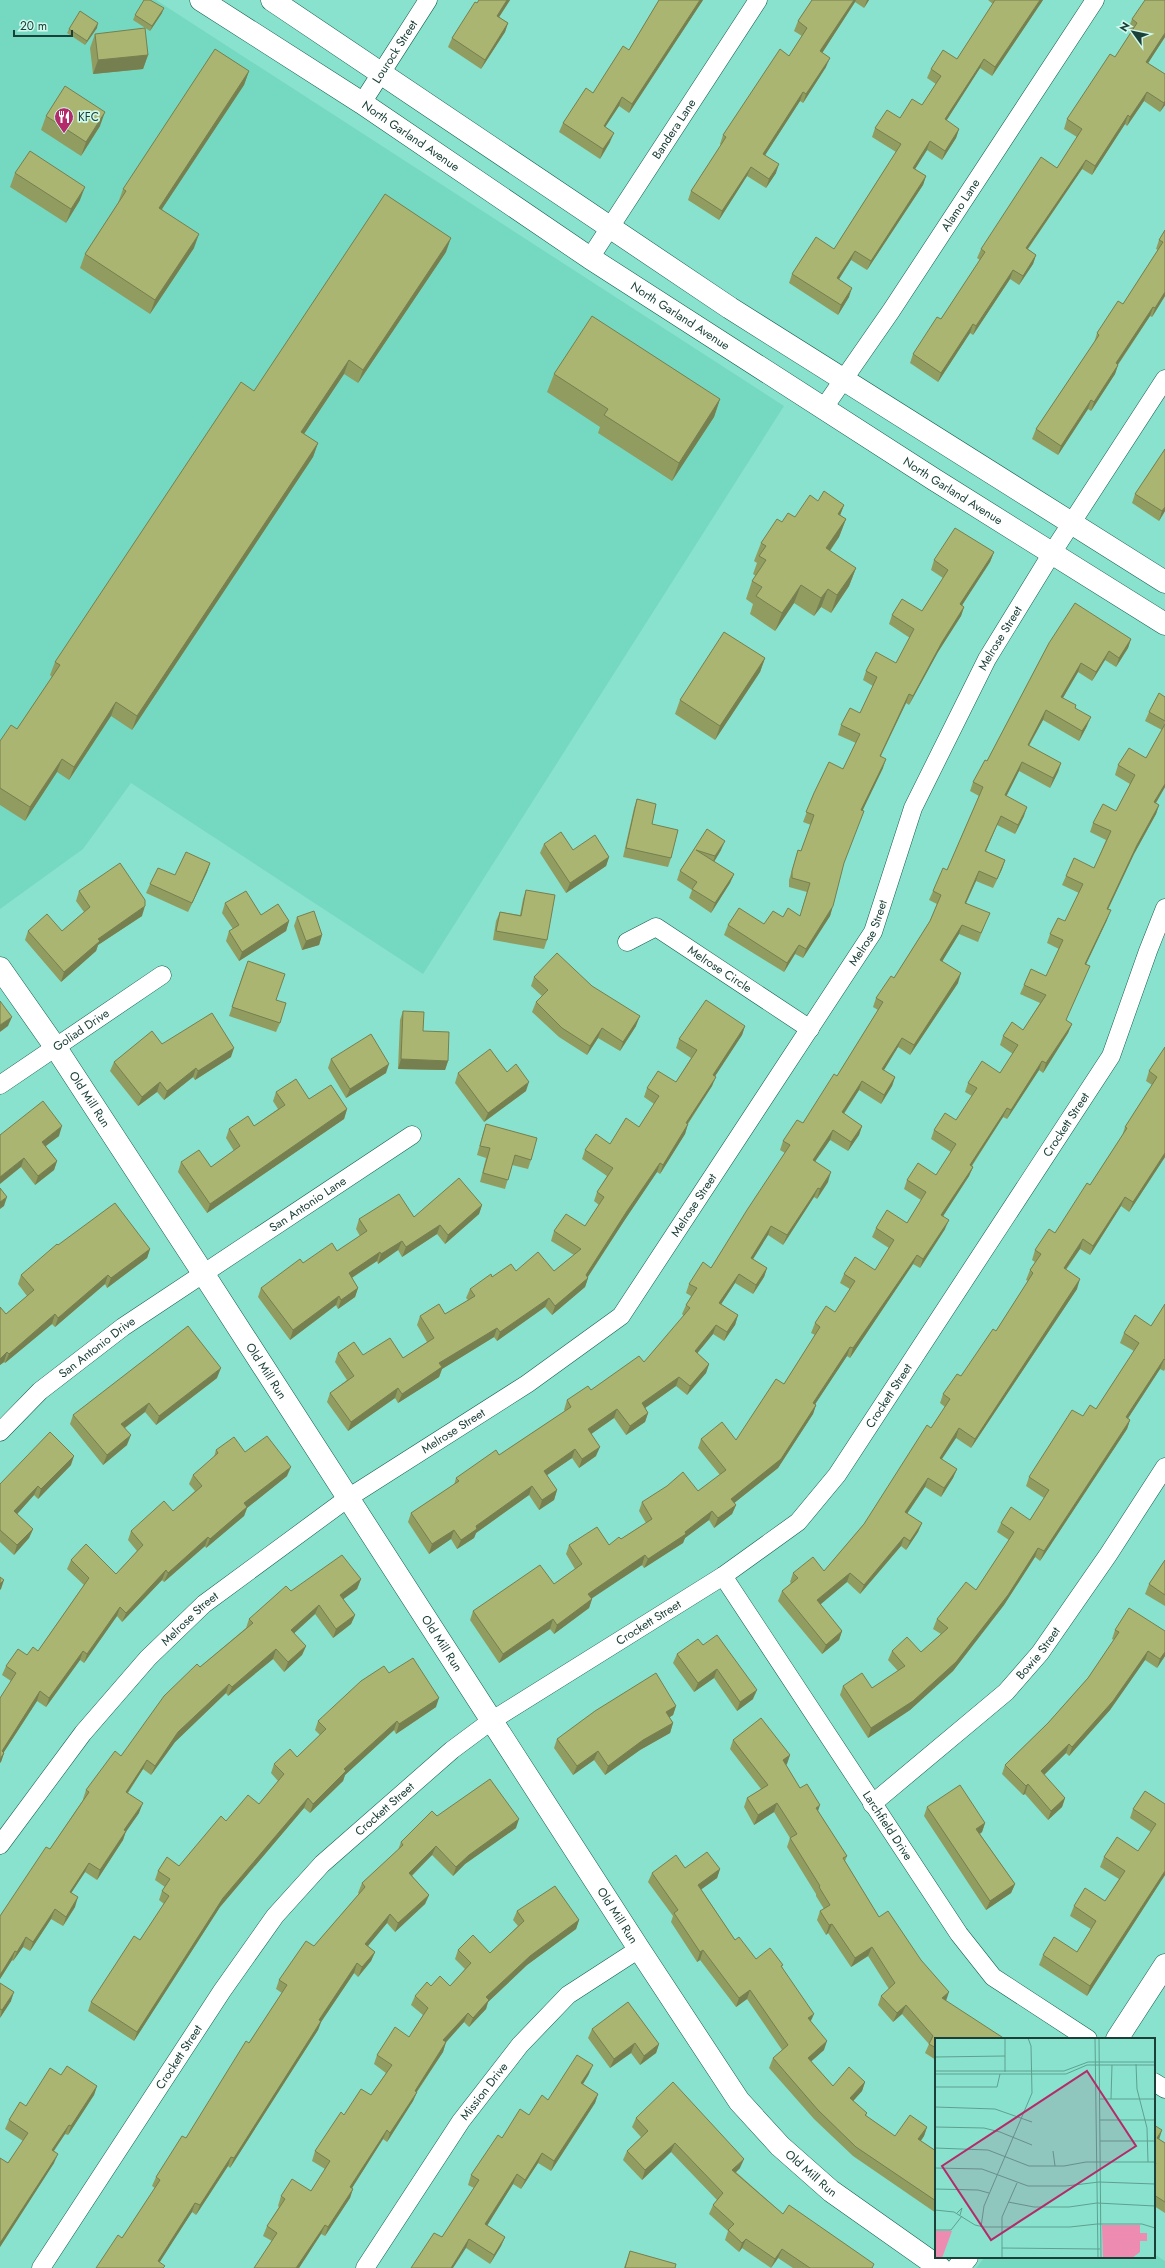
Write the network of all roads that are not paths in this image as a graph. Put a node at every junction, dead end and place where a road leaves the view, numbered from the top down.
1 (201, 0) edge
2 (272, 0) edge
3 (428, 0) edge
4 (758, 0) edge
5 (1095, 0) edge
6 (382, 73) junction
7 (362, 103) junction
8 (610, 228) junction
9 (590, 258) junction
10 (1165, 379) edge
11 (843, 380) junction
12 (823, 409) junction
13 (1071, 523) junction
14 (1052, 553) junction
15 (1165, 582) edge
16 (1165, 624) edge
17 (1165, 908) edge
18 (627, 942) dead end
19 (0, 968) edge
20 (162, 976) dead end
21 (810, 1029) junction
22 (56, 1048) junction
23 (0, 1085) edge
24 (412, 1135) dead end
25 (203, 1273) junction
26 (0, 1432) edge
27 (1165, 1467) edge
28 (348, 1498) junction
29 (723, 1576) junction
30 (492, 1721) junction
31 (872, 1804) junction
32 (0, 1845) edge
33 (638, 1949) junction
34 (1165, 1965) edge
35 (1086, 2038) edge
36 (1118, 2038) edge
37 (1155, 2083) edge
38 (1165, 2089) edge
39 (966, 2258) edge
40 (41, 2268) edge
41 (365, 2268) edge
42 (940, 2268) edge
43 (958, 2268) edge

1 - 7 main road, North Garland Avenue
2 - 6 main road
3 - 6 street, Lourock Street
4 - 8 street, Bandera Lane
5 - 11 street, Alamo Lane
6 - 7 street, Lourock Street
6 - 8 main road
7 - 9 main road, North Garland Avenue
8 - 9 street, Bandera Lane
8 - 11 main road
9 - 12 main road, North Garland Avenue
10 - 13 street, Melrose Street
11 - 12 street, Alamo Lane
11 - 13 main road
12 - 14 main road, North Garland Avenue
13 - 14 street, Melrose Street
13 - 15 main road
14 - 16 main road, North Garland Avenue
14 - 21 street, Melrose Street
17 - 29 street, Crockett Street
18 - 21 street, Melrose Circle
19 - 22 main road, Old Mill Run
20 - 22 street, Goliad Drive
21 - 28 street, Melrose Street
22 - 23 street, Goliad Drive
22 - 25 main road, Old Mill Run
24 - 25 street, San Antonio Lane
25 - 26 street, San Antonio Drive
25 - 28 main road, Old Mill Run
27 - 31 street, Bowie Street
28 - 30 main road, Old Mill Run
28 - 32 street, Melrose Street
29 - 30 street, Crockett Street
29 - 31 street, Larchfield Drive
30 - 33 main road, Old Mill Run
30 - 40 street, Crockett Street
31 - 35 street, Larchfield Drive
33 - 41 street, Mission Drive
33 - 42 main road, Old Mill Run
34 - 36 main road
37 - 38 street
39 - 43 main road

